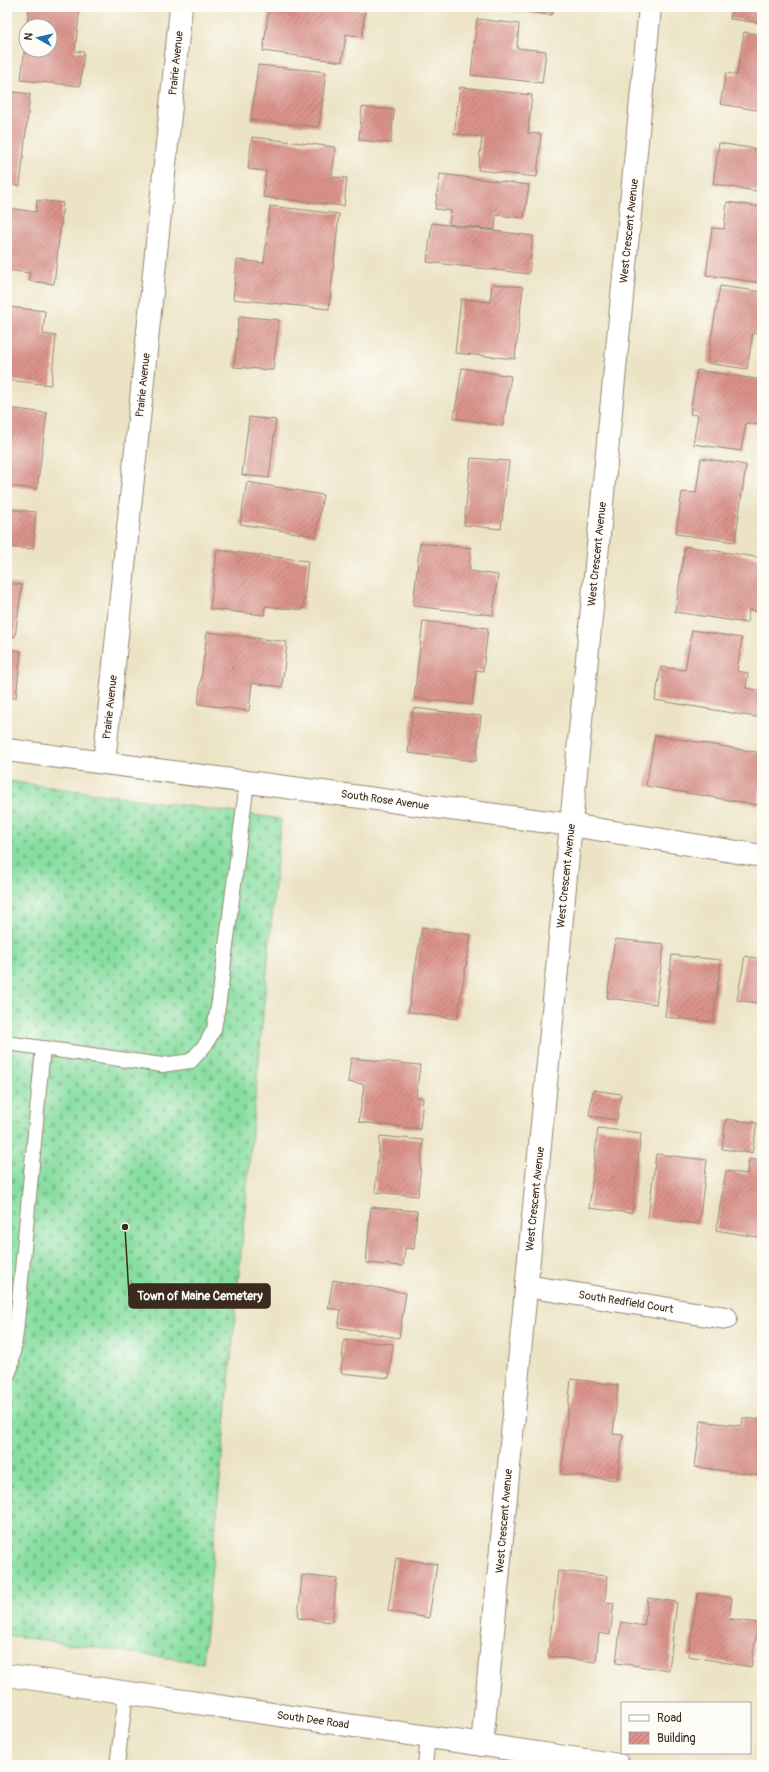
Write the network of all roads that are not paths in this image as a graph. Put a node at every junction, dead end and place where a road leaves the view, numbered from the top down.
1 (182, 7) edge
2 (650, 7) edge
3 (7, 750) edge
4 (104, 763) junction
5 (247, 782) junction
6 (571, 825) junction
7 (762, 856) edge
8 (7, 1043) edge
9 (43, 1048) junction
10 (526, 1286) junction
11 (726, 1318) dead end
12 (7, 1377) edge
13 (7, 1675) edge
14 (126, 1693) junction
15 (428, 1738) junction
16 (482, 1746) junction
17 (117, 1765) edge
18 (425, 1765) edge
19 (618, 1765) edge

1 - 4 street, Prairie Avenue
2 - 6 street, West Crescent Avenue
3 - 4 street, South Rose Avenue
4 - 5 street, South Rose Avenue
5 - 6 street, South Rose Avenue
5 - 9 lane
6 - 7 street, South Rose Avenue
6 - 10 street, West Crescent Avenue
8 - 9 lane
9 - 12 lane
10 - 11 street, South Redfield Court
10 - 16 street, West Crescent Avenue
13 - 14 street, South Dee Road
14 - 15 street, South Dee Road
14 - 17 lane
15 - 16 street, South Dee Road
15 - 18 lane
16 - 19 street, South Dee Road

